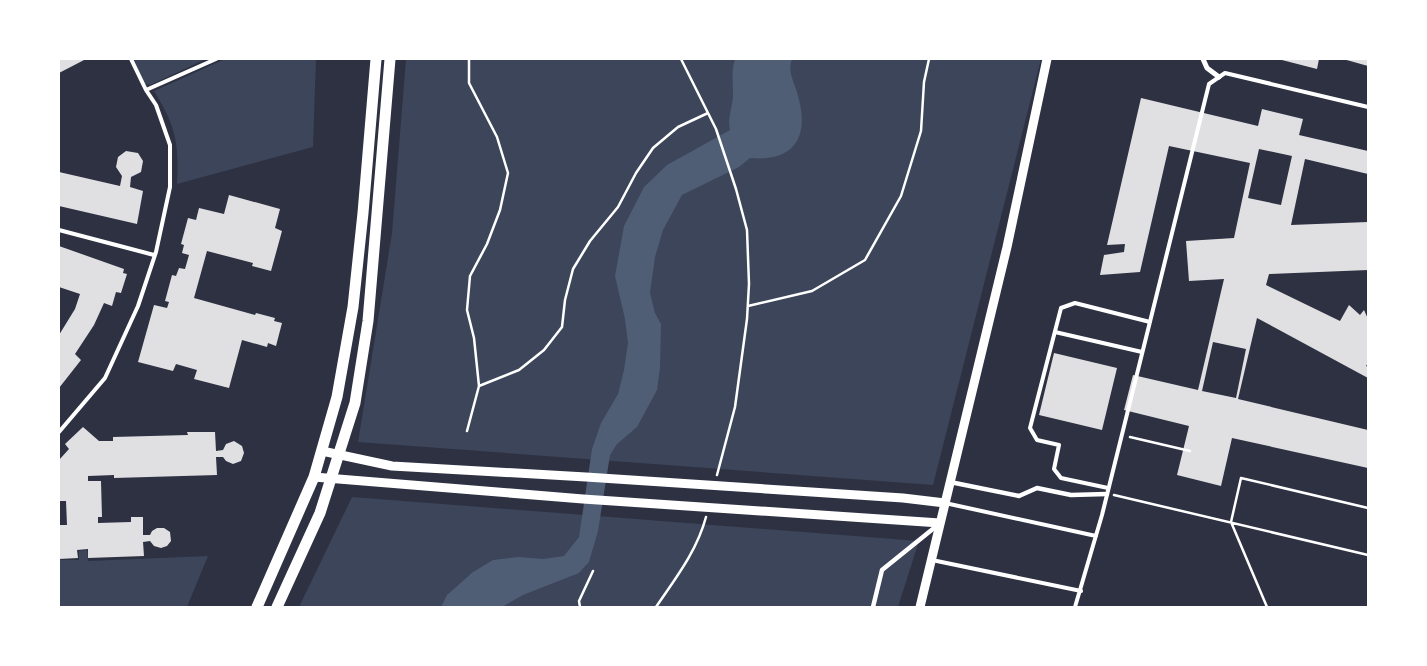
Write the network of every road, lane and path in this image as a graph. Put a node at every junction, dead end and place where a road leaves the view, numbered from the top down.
1 (130, 59) edge
2 (216, 59) edge
3 (376, 59) edge
4 (390, 59) edge
5 (469, 59) edge
6 (681, 59) edge
7 (929, 59) edge
8 (1047, 59) edge
9 (1203, 59) edge
10 (1219, 77) junction
11 (146, 90) junction
12 (1368, 107) edge
13 (708, 113) junction
14 (59, 230) edge
15 (154, 255) junction
16 (748, 306) junction
17 (1150, 322) junction
18 (1055, 332) junction
19 (1142, 352) junction
20 (479, 386) junction
21 (467, 431) dead end
22 (59, 432) edge
23 (1122, 435) junction
24 (322, 451) junction
25 (1190, 451) dead end
26 (339, 454) junction
27 (314, 477) junction
28 (331, 479) junction
29 (950, 482) junction
30 (714, 486) junction
31 (1108, 488) junction
32 (1107, 494) junction
33 (945, 503) junction
34 (708, 508) junction
35 (1368, 508) edge
36 (1231, 522) junction
37 (940, 523) junction
38 (1096, 536) junction
39 (1368, 554) edge
40 (932, 560) junction
41 (593, 572) dead end
42 (1081, 591) junction
43 (257, 607) edge
44 (277, 607) edge
45 (580, 607) edge
46 (656, 607) edge
47 (873, 607) edge
48 (920, 607) edge
49 (1076, 607) edge
50 (1267, 607) edge

1 - 11 lane
2 - 11 lane
3 - 24 main road
4 - 26 main road
5 - 20 path
6 - 13 path
7 - 16 path
8 - 29 street
9 - 10 street
10 - 12 lane
10 - 17 lane
11 - 15 lane
13 - 16 path
13 - 20 path
14 - 15 lane
15 - 22 lane
16 - 30 path
17 - 18 lane
17 - 19 lane
18 - 19 lane
18 - 31 lane
19 - 23 lane
20 - 21 path
23 - 25 path
23 - 31 lane
24 - 26 street
24 - 27 main road
26 - 28 main road
26 - 30 street
27 - 28 street
27 - 43 main road
28 - 34 street
28 - 44 main road
29 - 32 street
29 - 33 street
30 - 33 street
31 - 32 lane
32 - 36 path
32 - 38 lane
33 - 37 street
33 - 38 lane
34 - 37 street
34 - 46 path
35 - 36 path
36 - 39 path
36 - 50 path
37 - 40 street
37 - 47 street
38 - 42 lane
40 - 42 lane
40 - 48 street
41 - 45 path
42 - 49 lane

